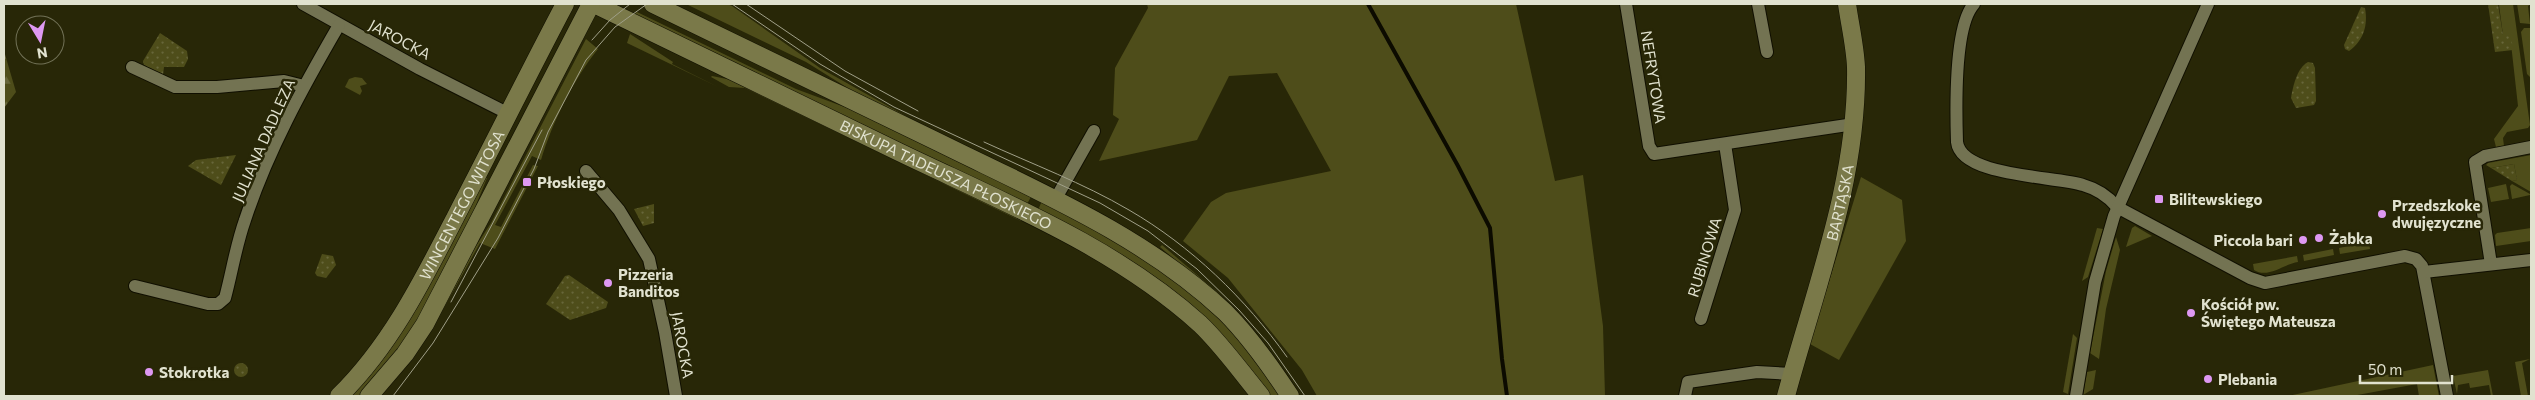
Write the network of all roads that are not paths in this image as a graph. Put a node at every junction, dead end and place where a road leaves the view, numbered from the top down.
1 (303, 4) edge
2 (565, 4) edge
3 (593, 4) edge
4 (653, 4) edge
5 (1626, 4) edge
6 (1758, 4) edge
7 (1846, 4) edge
8 (1974, 4) edge
9 (2208, 4) edge
10 (339, 25) junction
11 (1767, 52) dead end
12 (132, 66) dead end
13 (304, 86) junction
14 (509, 114) junction
15 (1854, 124) junction
16 (1094, 132) dead end
17 (1725, 144) junction
18 (2531, 147) edge
19 (586, 171) dead end
20 (1055, 200) junction
21 (2118, 208) junction
22 (2531, 260) edge
23 (2491, 264) junction
24 (2424, 272) junction
25 (135, 286) dead end
26 (1701, 320) dead end
27 (1792, 374) junction
28 (340, 396) edge
29 (369, 396) edge
30 (676, 396) edge
31 (1260, 396) edge
32 (1290, 396) edge
33 (1685, 396) edge
34 (1786, 396) edge
35 (2076, 396) edge
36 (2447, 396) edge

1 - 10 street, JAROCKA
2 - 14 main road, WINCENTEGO WITOSA
3 - 29 main road, WINCENTEGO WITOSA
3 - 31 main road, BISKUPA TADEUSZA PŁOSKIEGO
4 - 20 main road, BISKUPA TADEUSZA PŁOSKIEGO
5 - 17 street, NEFRYTOWA
6 - 11 street
7 - 15 main road, BARTĄSKA
8 - 21 street
9 - 21 street
10 - 13 street, JULIANA DADLEZA
10 - 14 street, JAROCKA
12 - 13 street
13 - 25 street, JULIANA DADLEZA
14 - 28 main road, WINCENTEGO WITOSA
15 - 17 street
15 - 27 main road, BARTĄSKA
16 - 20 street
17 - 26 street, RUBINOWA
18 - 23 street
19 - 30 street, JAROCKA
20 - 32 main road, BISKUPA TADEUSZA PŁOSKIEGO
21 - 24 street
21 - 35 street
22 - 23 street
23 - 24 street
24 - 36 street
27 - 33 street
27 - 34 main road, BARTĄSKA

